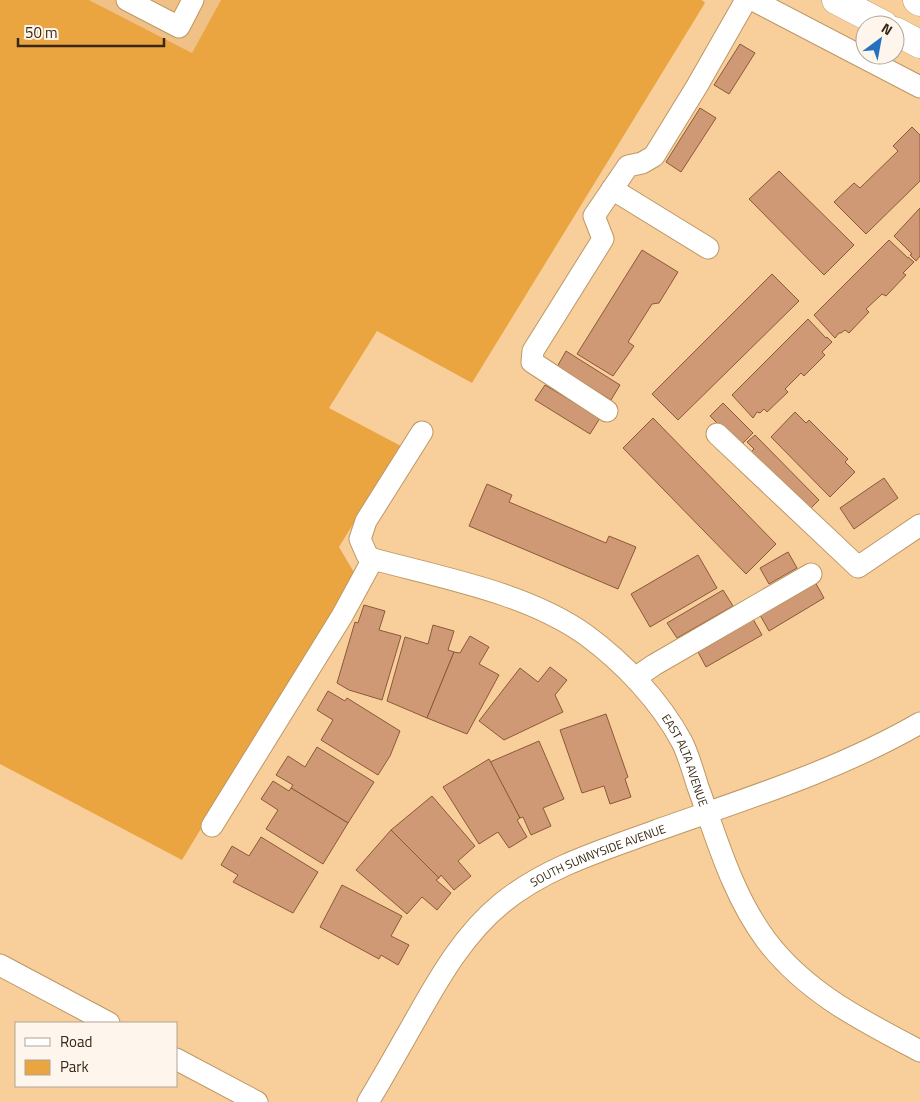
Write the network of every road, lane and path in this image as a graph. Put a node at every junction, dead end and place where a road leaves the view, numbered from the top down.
1 (127, 0) edge
2 (193, 0) edge
3 (746, 0) edge
4 (753, 0) edge
5 (836, 0) edge
6 (865, 15) edge
7 (905, 36) edge
8 (920, 44) edge
9 (920, 87) edge
10 (612, 189) junction
11 (708, 248) dead end
12 (607, 411) dead end
13 (422, 432) dead end
14 (717, 434) dead end
15 (920, 525) edge
16 (373, 559) junction
17 (811, 574) dead end
18 (635, 678) junction
19 (920, 723) edge
20 (708, 812) junction
21 (212, 826) dead end
22 (0, 965) edge
23 (107, 1022) edge
24 (920, 1051) edge
25 (178, 1060) edge
26 (257, 1102) edge
27 (368, 1102) edge

1 - 2 street
3 - 10 street
4 - 9 street
5 - 6 main road
7 - 8 main road
10 - 11 street
10 - 12 street
13 - 16 street
14 - 15 street
16 - 18 street, EAST ALTA AVENUE
16 - 21 street
17 - 18 street
18 - 20 street, EAST ALTA AVENUE
19 - 20 street, SOUTH SUNNYSIDE AVENUE
20 - 24 street, EAST ALTA AVENUE
20 - 27 street, SOUTH SUNNYSIDE AVENUE
22 - 23 street
25 - 26 street

